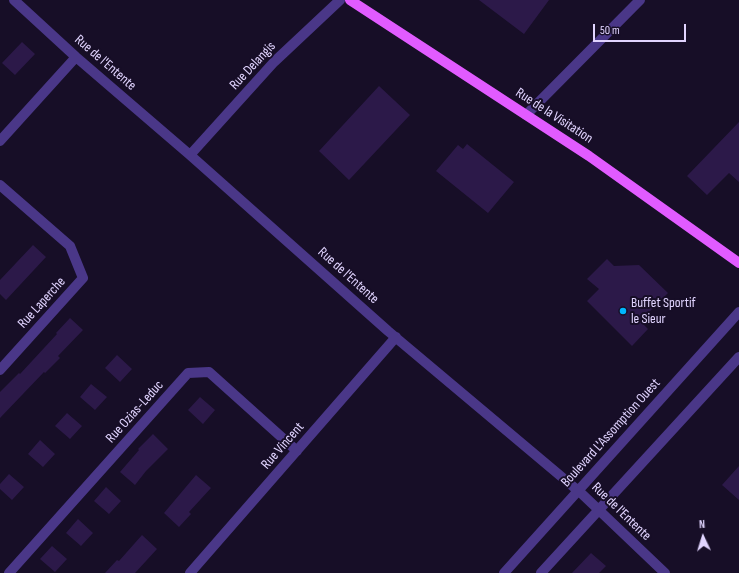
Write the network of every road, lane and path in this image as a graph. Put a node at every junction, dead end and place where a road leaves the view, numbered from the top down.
1 (14, 0) edge
2 (340, 0) edge
3 (350, 0) edge
4 (640, 0) edge
5 (76, 56) junction
6 (526, 115) junction
7 (0, 141) edge
8 (190, 155) junction
9 (0, 185) edge
10 (739, 263) edge
11 (739, 312) edge
12 (396, 338) junction
13 (739, 357) edge
14 (0, 370) edge
15 (297, 450) junction
16 (578, 490) junction
17 (598, 509) junction
18 (9, 573) edge
19 (190, 573) edge
20 (504, 573) edge
21 (541, 573) edge
22 (665, 573) edge

1 - 5 street, Rue de l'Entente
2 - 8 street, Rue Delangis
3 - 6 main road, Rue de la Visitation
4 - 6 street
5 - 7 street
5 - 8 street, Rue de l'Entente
6 - 10 main road, Rue de la Visitation
8 - 12 street, Rue de l'Entente
9 - 14 street, Rue Laperche
11 - 16 street, Boulevard L'Assomption Ouest
12 - 15 street, Rue Vincent
12 - 16 street, Rue de l'Entente
13 - 17 street
15 - 18 street, Rue Ozias-Leduc
15 - 19 street, Rue Vincent
16 - 17 street, Rue de l'Entente
16 - 20 street, Boulevard L'Assomption Ouest
17 - 21 street
17 - 22 street, Rue de l'Entente

